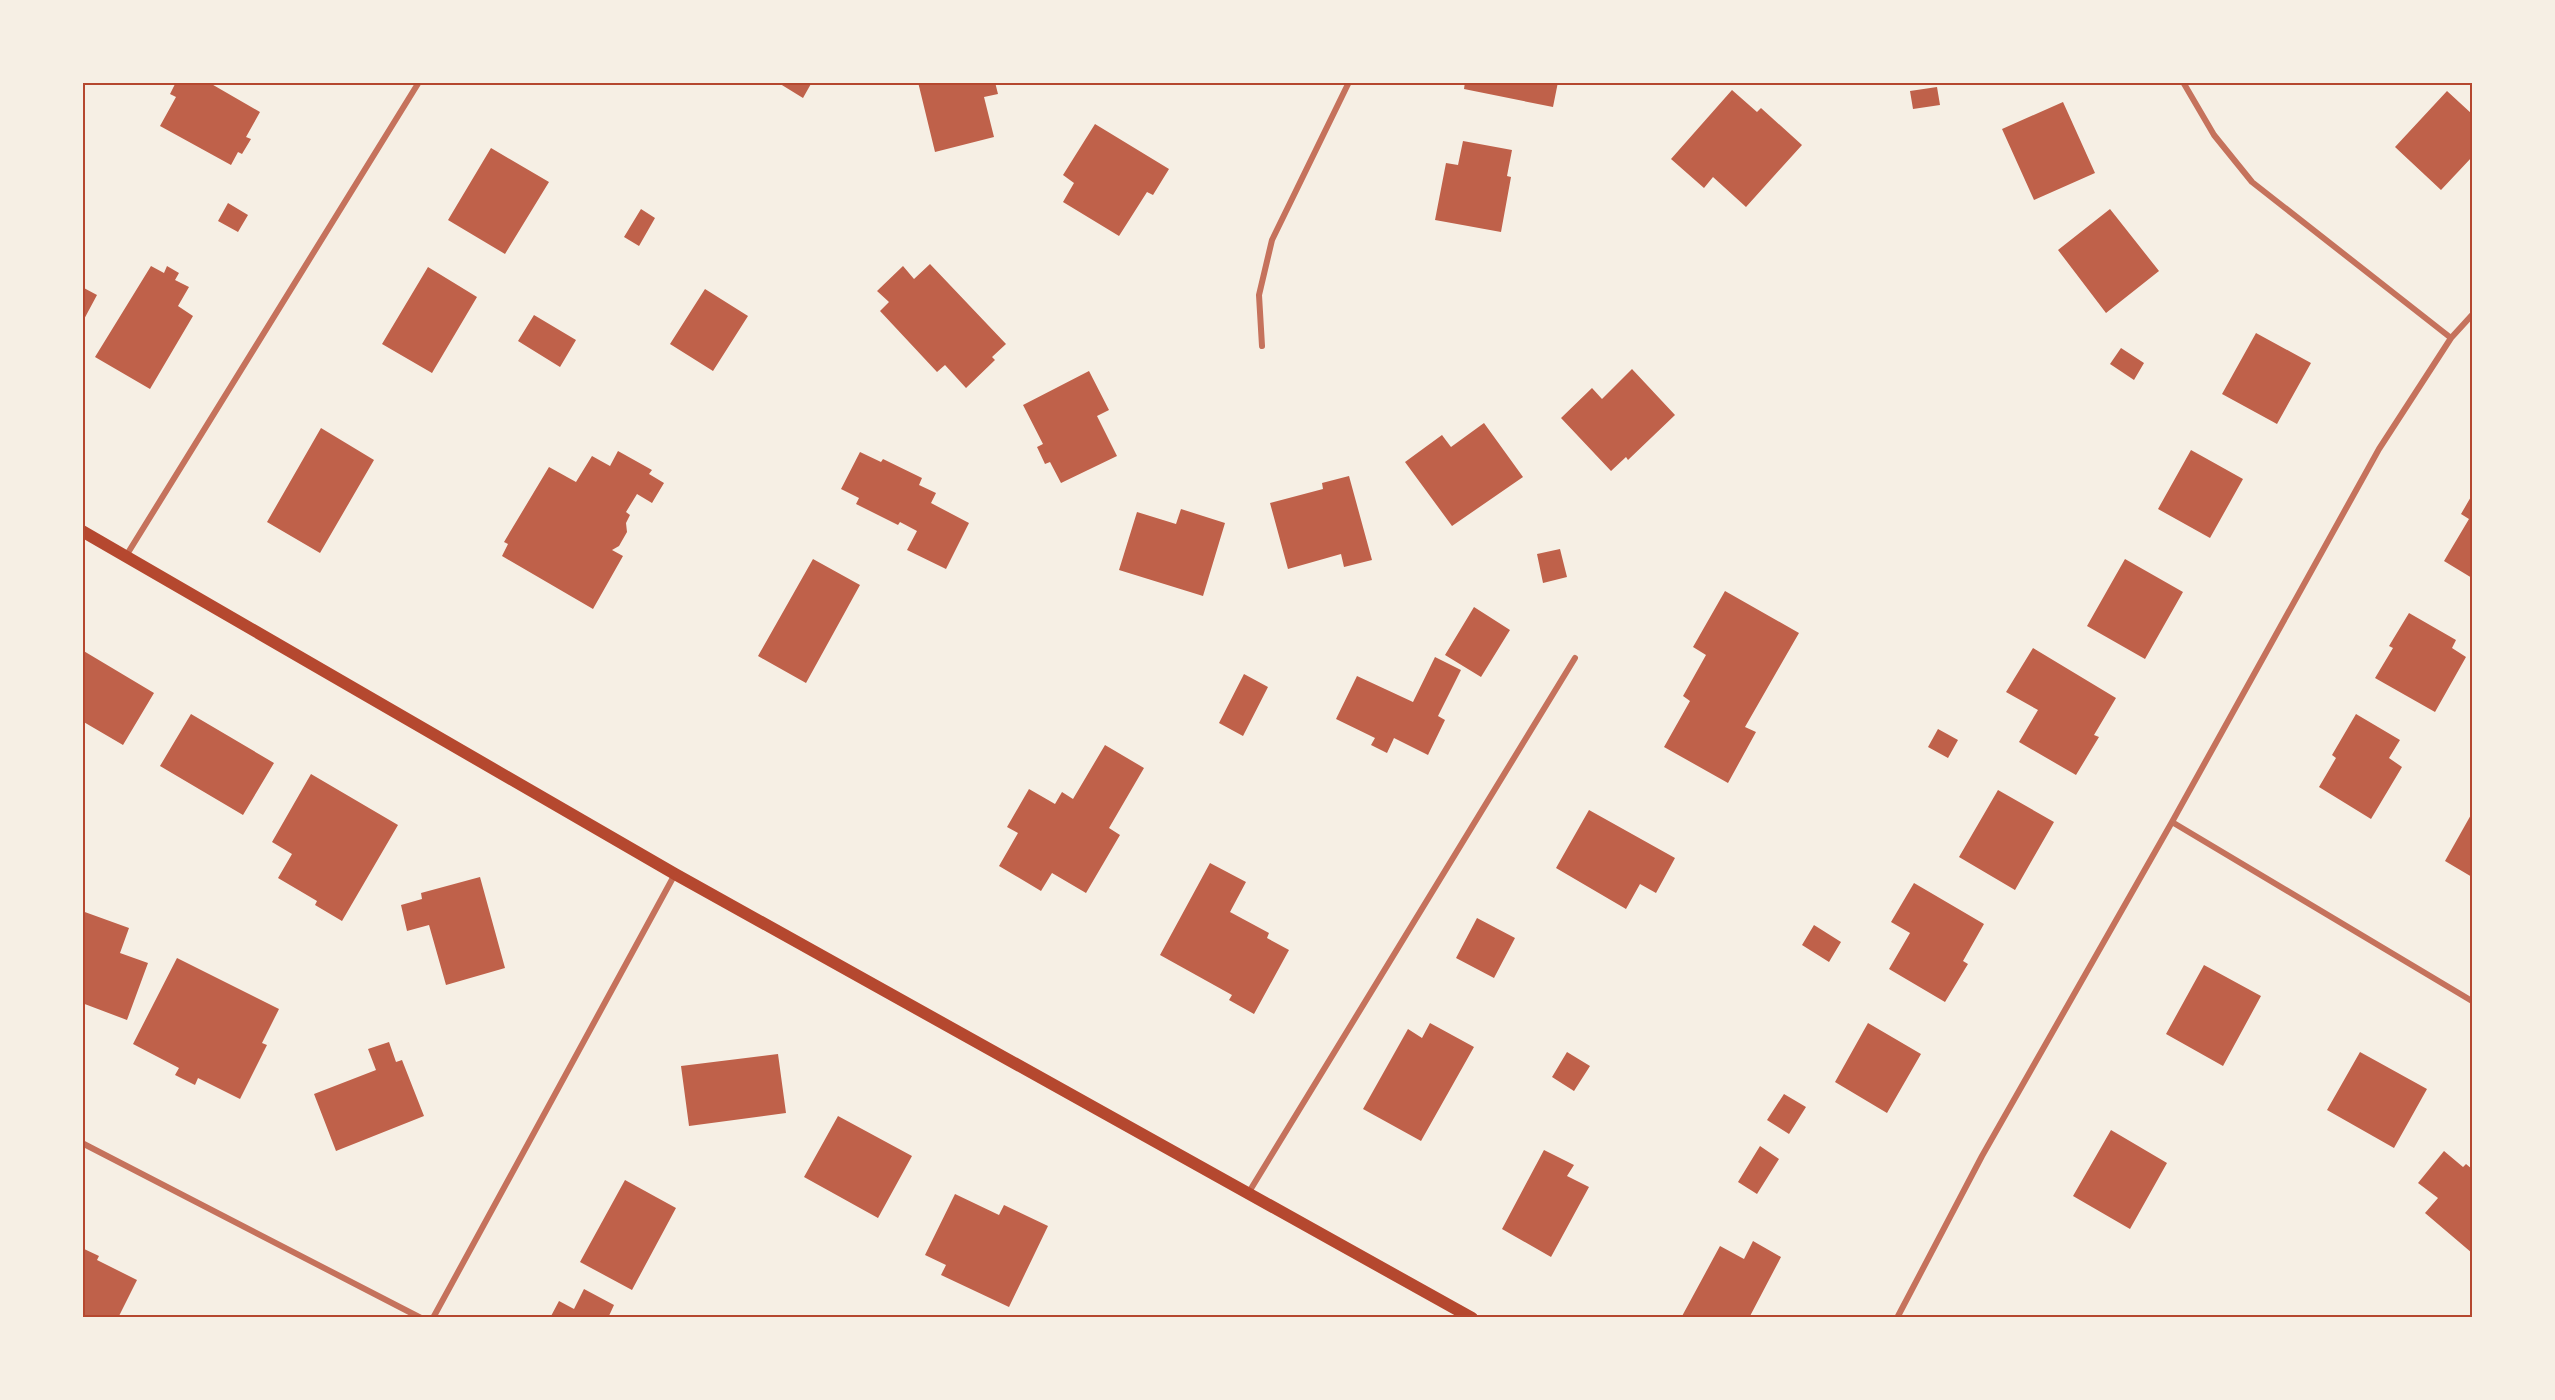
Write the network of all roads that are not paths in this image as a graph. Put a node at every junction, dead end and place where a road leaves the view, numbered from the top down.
1 (419, 82) edge
2 (1349, 82) edge
3 (2183, 82) edge
4 (2472, 315) edge
5 (2451, 339) junction
6 (1262, 346) dead end
7 (82, 531) edge
8 (126, 556) junction
9 (1575, 658) dead end
10 (2172, 822) junction
11 (675, 874) junction
12 (2472, 1001) edge
13 (82, 1143) edge
14 (1249, 1192) junction
15 (421, 1317) edge
16 (433, 1317) edge
17 (1472, 1317) edge
18 (1897, 1317) edge

1 - 8 street
2 - 6 street
3 - 5 street
4 - 5 street
5 - 10 street
7 - 8 main road
8 - 11 main road
9 - 14 street
10 - 12 street
10 - 18 street
11 - 14 main road
11 - 16 street
13 - 15 street
14 - 17 main road

